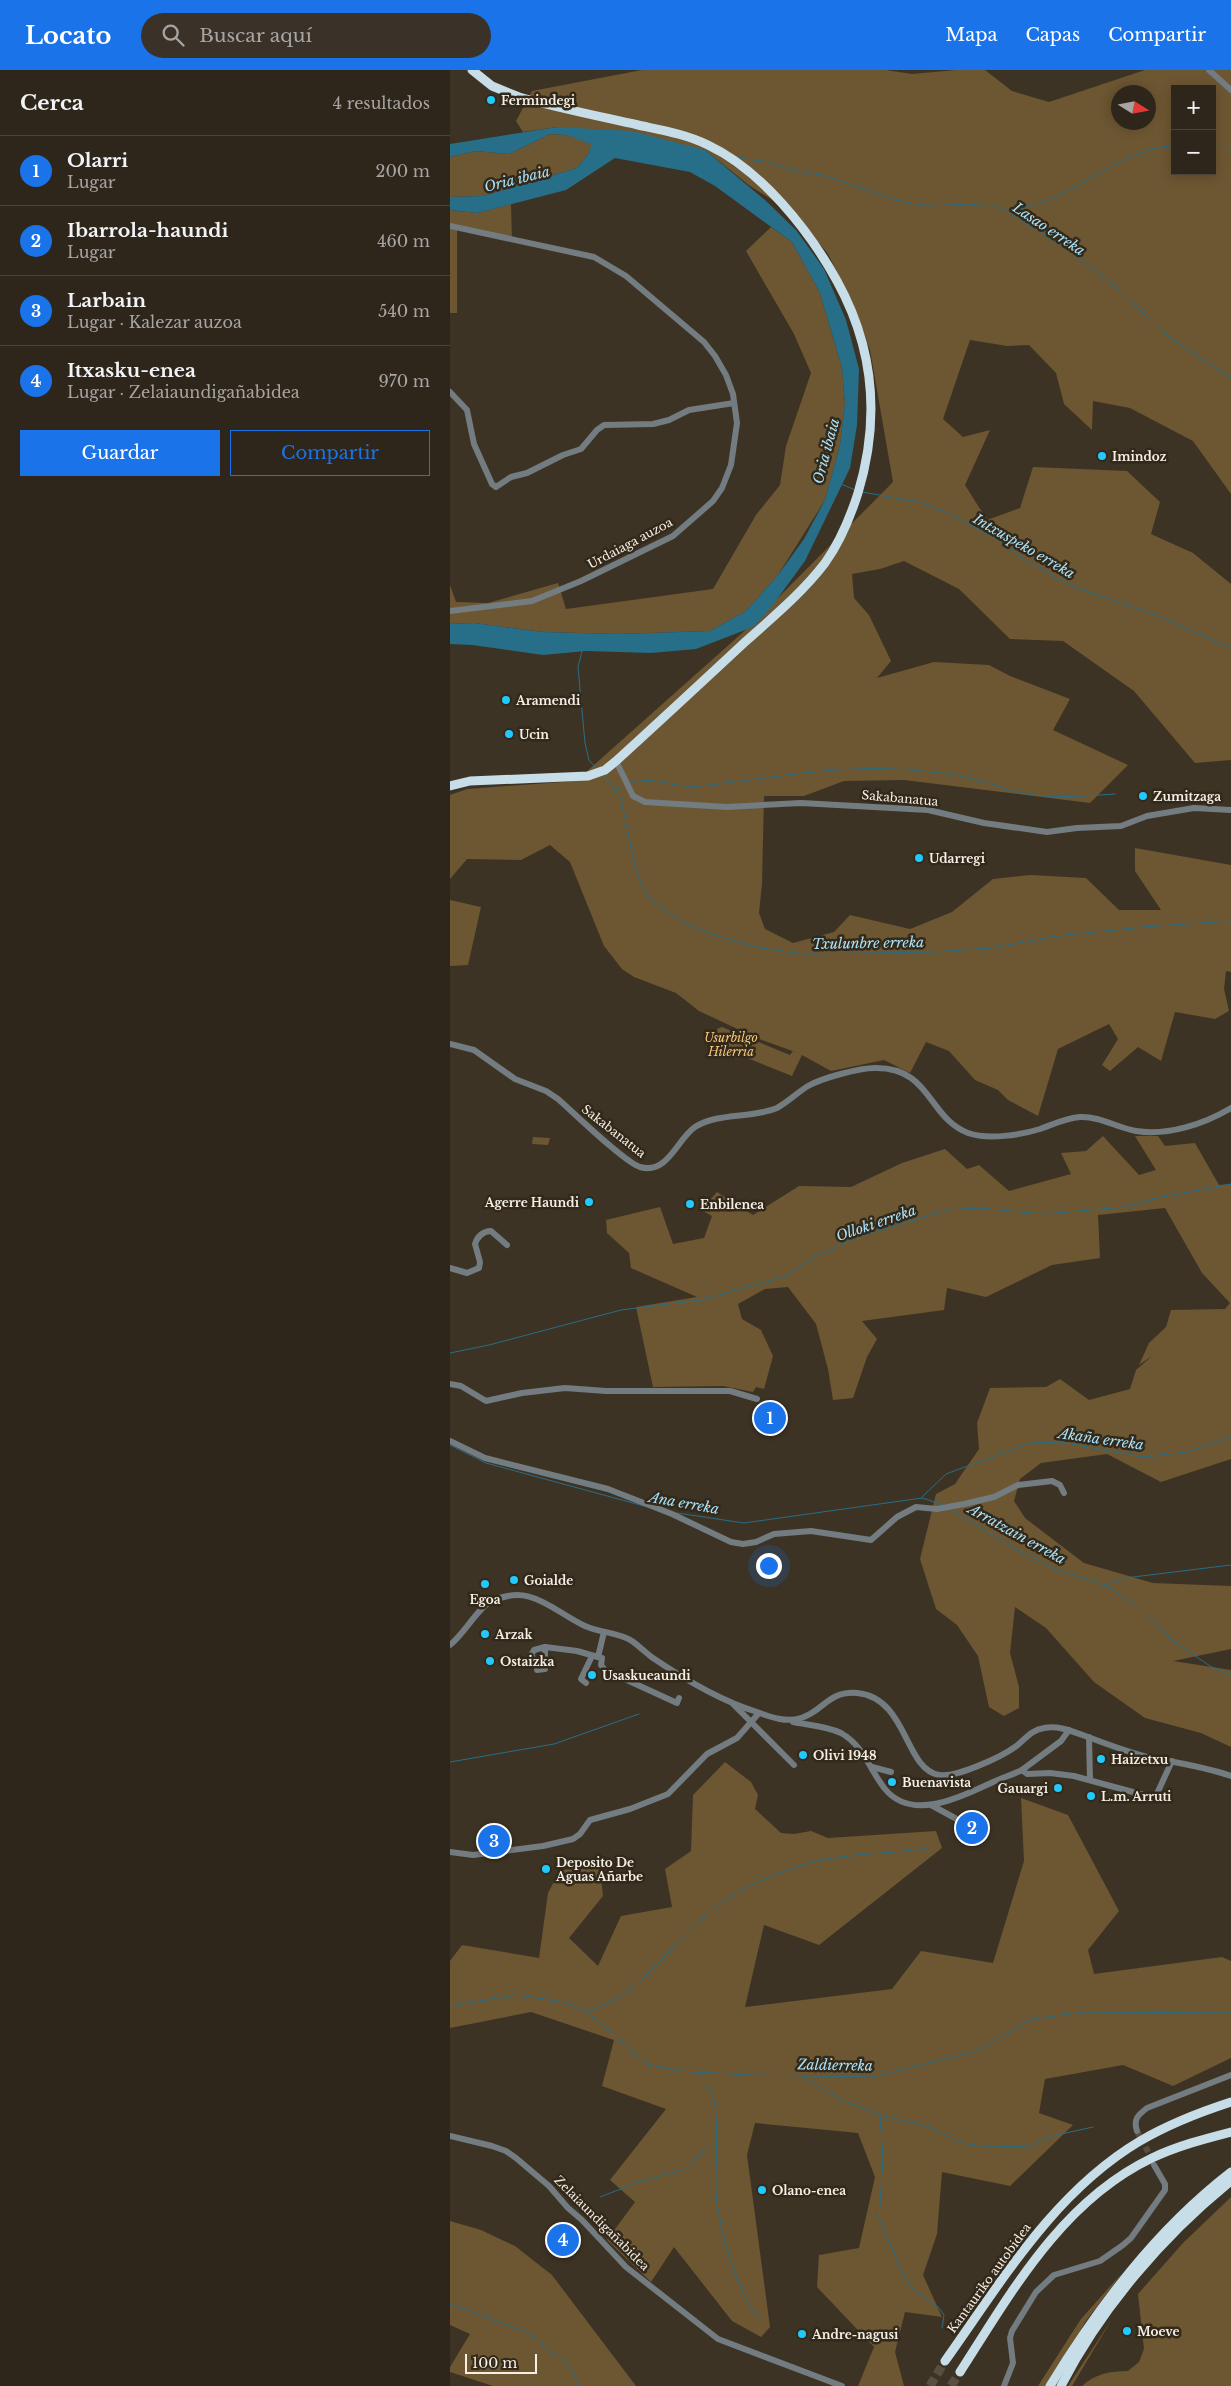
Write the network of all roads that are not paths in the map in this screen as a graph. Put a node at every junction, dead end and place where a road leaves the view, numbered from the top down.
1 (472, 70) edge
2 (1209, 70) edge
3 (1231, 90) edge
4 (450, 226) edge
5 (450, 392) edge
6 (734, 403) junction
7 (450, 611) edge
8 (616, 761) junction
9 (450, 786) edge
10 (1231, 810) edge
11 (450, 1044) edge
12 (1231, 1108) edge
13 (507, 1245) dead end
14 (450, 1268) edge
15 (450, 1384) edge
16 (757, 1399) dead end
17 (450, 1441) edge
18 (1064, 1493) dead end
19 (604, 1632) junction
20 (450, 1644) edge
21 (545, 1647) junction
22 (595, 1657) junction
23 (534, 1659) dead end
24 (537, 1670) dead end
25 (586, 1683) dead end
26 (679, 1698) dead end
27 (732, 1702) junction
28 (760, 1713) junction
29 (785, 1720) junction
30 (753, 1722) junction
31 (1069, 1730) junction
32 (1089, 1738) junction
33 (1172, 1761) junction
34 (794, 1765) dead end
35 (872, 1767) junction
36 (1022, 1770) junction
37 (891, 1772) dead end
38 (1231, 1776) edge
39 (1090, 1780) junction
40 (930, 1805) junction
41 (964, 1823) dead end
42 (450, 1852) edge
43 (1231, 2075) edge
44 (1231, 2102) edge
45 (1137, 2131) dead end
46 (1231, 2132) edge
47 (450, 2136) edge
48 (1154, 2164) tunnel mouth
49 (1231, 2172) edge
50 (1231, 2182) edge
51 (945, 2361) tunnel mouth
52 (960, 2372) tunnel mouth
53 (842, 2386) edge
54 (1004, 2386) edge
55 (1050, 2386) edge
56 (1060, 2386) edge

1 - 8 highway
2 - 3 street
4 - 6 street, Urdaiaga auzoa
5 - 6 street
6 - 7 street, Urdaiaga auzoa
8 - 9 highway
8 - 10 street, Sakabanatua
11 - 12 street, Sakabanatua
13 - 14 street
15 - 16 street
17 - 18 street
19 - 20 street
19 - 22 street
19 - 27 street
21 - 22 street
21 - 23 street
21 - 24 street
22 - 25 street
22 - 26 street
27 - 28 street
27 - 30 street
28 - 29 street
28 - 30 street
29 - 31 street
29 - 35 street
30 - 34 street
30 - 42 street
31 - 32 street
31 - 36 street
32 - 33 street
32 - 39 street
33 - 38 street
33 - 39 street
35 - 37 street
35 - 40 street
36 - 39 street
36 - 40 street
40 - 41 street
43 - 45 street
44 - 51 highway, Kantauriko autobidea
46 - 52 highway, Kantauriko autobidea
47 - 53 street, Zelaiaundigañabidea
48 - 54 street
49 - 55 highway
50 - 56 highway

